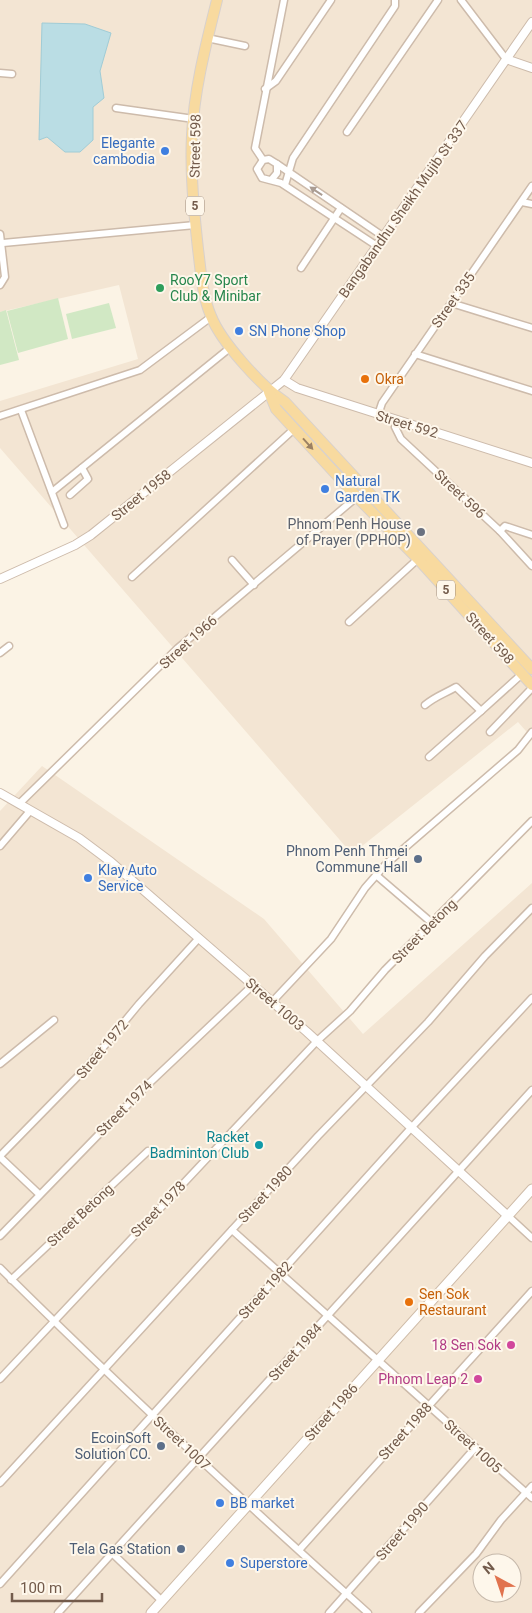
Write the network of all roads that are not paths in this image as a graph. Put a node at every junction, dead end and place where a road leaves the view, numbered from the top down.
1 (216, 0) edge
2 (284, 0) edge
3 (331, 0) edge
4 (395, 0) edge
5 (438, 0) edge
6 (462, 0) edge
7 (532, 22) edge
8 (207, 38) junction
9 (245, 46) dead end
10 (506, 59) junction
11 (532, 68) edge
12 (0, 73) edge
13 (12, 74) dead end
14 (265, 89) junction
15 (116, 108) dead end
16 (194, 119) junction
17 (347, 132) dead end
18 (262, 160) junction
19 (277, 164) junction
20 (289, 173) junction
21 (272, 179) junction
22 (285, 185) junction
23 (532, 186) edge
24 (522, 202) junction
25 (532, 204) edge
26 (341, 208) junction
27 (334, 218) junction
28 (195, 225) junction
29 (0, 234) edge
30 (384, 237) junction
31 (3, 243) junction
32 (377, 246) junction
33 (301, 268) dead end
34 (0, 285) edge
35 (451, 303) junction
36 (211, 316) junction
37 (532, 328) edge
38 (231, 347) junction
39 (415, 354) junction
40 (284, 380) junction
41 (532, 391) edge
42 (269, 392) junction
43 (21, 410) junction
44 (378, 414) junction
45 (0, 416) edge
46 (398, 421) junction
47 (294, 429) junction
48 (532, 463) edge
49 (82, 468) junction
50 (366, 490) junction
51 (52, 492) junction
52 (70, 495) dead end
53 (357, 497) junction
54 (64, 525) dead end
55 (500, 531) junction
56 (532, 535) edge
57 (422, 556) junction
58 (232, 560) dead end
59 (532, 566) edge
60 (132, 576) dead end
61 (0, 579) edge
62 (254, 584) junction
63 (349, 622) dead end
64 (9, 646) dead end
65 (0, 653) edge
66 (532, 669) edge
67 (522, 674) junction
68 (532, 686) edge
69 (425, 705) dead end
70 (481, 711) junction
71 (490, 732) dead end
72 (532, 732) edge
73 (429, 757) dead end
74 (0, 793) edge
75 (19, 804) junction
76 (30, 811) junction
77 (532, 821) edge
78 (0, 846) edge
79 (376, 875) junction
80 (532, 908) edge
81 (432, 923) junction
82 (199, 938) junction
83 (253, 985) junction
84 (532, 998) edge
85 (272, 1002) junction
86 (54, 1020) dead end
87 (317, 1041) junction
88 (0, 1064) edge
89 (366, 1086) junction
90 (532, 1090) edge
91 (412, 1128) junction
92 (148, 1151) dead end
93 (0, 1157) edge
94 (459, 1171) junction
95 (532, 1189) edge
96 (39, 1194) junction
97 (508, 1216) junction
98 (232, 1230) junction
99 (0, 1236) edge
100 (532, 1238) edge
101 (0, 1268) edge
102 (280, 1274) junction
103 (11, 1280) junction
104 (532, 1291) edge
105 (327, 1316) junction
106 (53, 1320) junction
107 (377, 1360) junction
108 (103, 1370) junction
109 (0, 1379) edge
110 (428, 1406) junction
111 (152, 1416) junction
112 (475, 1448) junction
113 (198, 1459) junction
114 (0, 1483) edge
115 (532, 1486) edge
116 (526, 1492) junction
117 (532, 1498) edge
118 (246, 1504) junction
119 (300, 1549) junction
120 (112, 1553) junction
121 (0, 1584) edge
122 (347, 1594) junction
123 (162, 1601) junction
124 (58, 1613) edge
125 (151, 1613) edge
126 (329, 1613) edge
127 (368, 1613) edge
128 (419, 1613) edge

1 - 8 main road, Street 598 / 5
2 - 14 street
3 - 14 street
4 - 20 street
5 - 17 street
6 - 10 street
7 - 10 street, Bangabandhu Sheikh Mujib St 337
8 - 9 street
8 - 16 main road, Street 598 / 5
10 - 11 street
10 - 30 street, Bangabandhu Sheikh Mujib St 337
12 - 13 street
14 - 18 street
15 - 16 street
16 - 28 main road, Street 598 / 5
18 - 19 street
18 - 21 street
19 - 20 street
19 - 21 street
20 - 22 street
26 -> 20 street
21 - 22 street
22 - 27 street
23 - 24 street, Street 335
24 - 25 street
24 - 35 street, Street 335
26 - 27 street
26 - 30 street
27 - 32 street
27 - 33 street
28 - 31 street
28 - 36 main road, Street 598 / 5
29 - 31 street
30 - 32 street, Bangabandhu Sheikh Mujib St 337
31 - 34 street
32 - 40 street, Bangabandhu Sheikh Mujib St 337
35 - 37 street
35 - 39 street, Street 335
36 - 38 main road, Street 598 / 5
36 - 43 street
38 - 42 main road, Street 598 / 5
38 - 49 street
39 - 41 street
39 - 44 street, Street 335
40 - 42 street, Bangabandhu Sheikh Mujib St 337
40 - 44 street, Street 592
42 - 47 main road, Street 598 / 5
42 - 50 main road, Street 598 / 5
42 - 61 street, Street 1958
43 - 45 street
43 - 51 street
44 - 46 street, Street 592
46 - 48 street, Street 592
46 - 55 street, Street 596
47 -> 53 main road, Street 598 / 5
47 - 60 street
49 - 51 street
49 - 52 street
50 - 53 street, Street 1966
50 - 57 main road, Street 598 / 5
51 - 54 street
53 - 57 main road, Street 598 / 5
53 - 62 street, Street 1966
55 - 56 street
55 - 59 street, Street 596
57 - 63 street
57 - 66 main road, Street 598 / 5
57 - 67 main road, Street 598 / 5
58 - 62 street
62 - 75 street, Street 1966
64 - 65 street
67 - 68 main road, Street 598 / 5
67 - 70 street
68 - 71 street
69 - 70 street
70 - 73 street
72 - 79 street
74 - 75 street, Street 1003
75 - 76 street, Street 1003
76 - 78 street
76 - 82 street, Street 1003
77 - 81 street, Street Betong
79 - 81 street
79 - 85 street
80 - 89 street, Street 1980
81 - 87 street, Street Betong
82 - 83 street, Street 1003
82 - 93 street, Street 1972
83 - 85 street, Street 1003
83 - 96 street, Street 1974
84 - 91 street, Street 1982
85 - 87 street, Street 1003
86 - 88 street
87 - 89 street, Street 1003
87 - 106 street, Street 1978
89 - 91 street, Street 1003
89 - 98 street, Street 1980
90 - 94 street, Street 1984
91 - 94 street, Street 1003
91 - 102 street, Street 1982
92 - 103 street, Street Betong
93 - 96 street
94 - 97 street, Street 1003
94 - 105 street, Street 1984
95 - 97 main road, Street 1986
96 - 99 street, Street 1974
97 - 100 street, Street 1003
97 - 107 main road, Street 1986
98 - 102 street, Street 1005
98 - 108 street, Street 1980
101 - 103 street, Street 1007
102 - 105 street, Street 1005
102 - 111 street, Street 1982
103 - 106 street, Street 1007
104 - 110 street, Street 1988
105 - 107 street, Street 1005
105 - 113 street, Street 1984
106 - 108 street, Street 1007
106 - 109 street, Street 1978
107 - 110 street, Street 1005
107 - 118 main road, Street 1986
108 - 111 street, Street 1007
108 - 114 street, Street 1980
110 - 112 street, Street 1005
110 - 119 street, Street 1988
111 - 113 street, Street 1007
111 - 121 street, Street 1982
112 - 116 street, Street 1005
112 - 122 street, Street 1990
113 - 118 street, Street 1007
113 - 120 street, Street 1984
115 - 116 street
116 - 117 street, Street 1005
116 - 128 street
118 - 119 street, Street 1007
118 - 123 main road, Street 1986
119 - 122 street, Street 1007
120 - 123 street
120 - 124 street, Street 1984
122 - 126 street, Street 1990
122 - 127 street, Street 1007
123 - 125 main road, Street 1986

